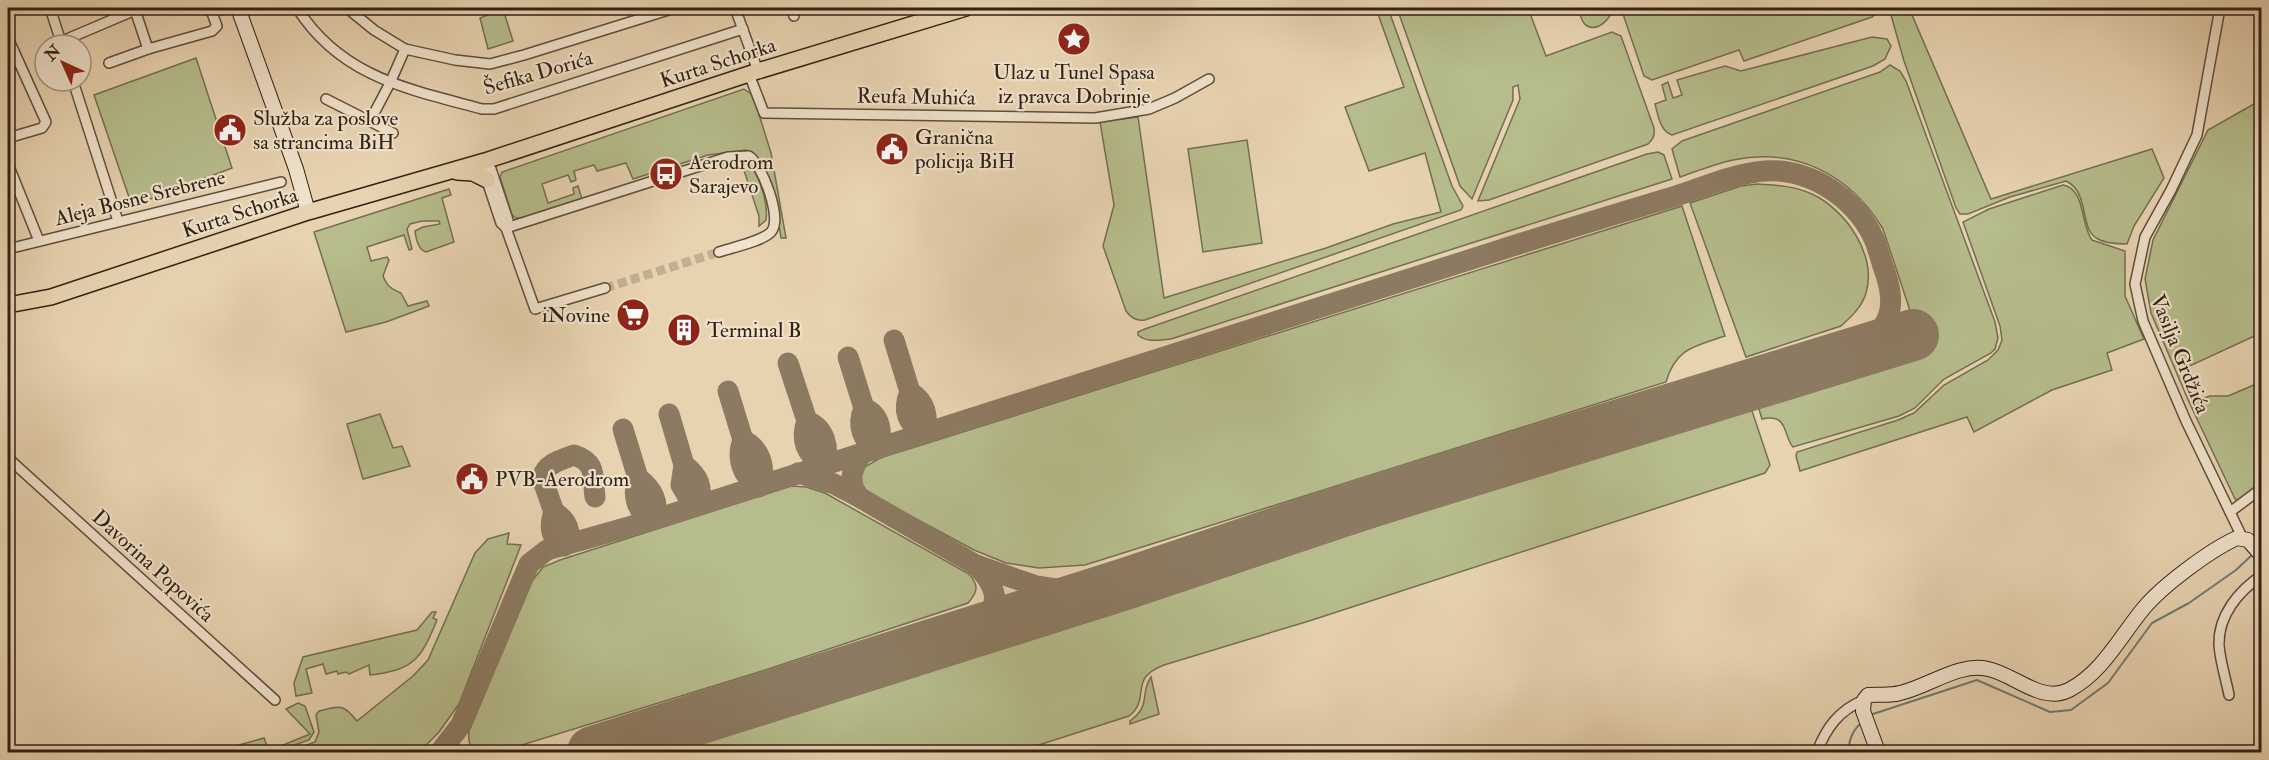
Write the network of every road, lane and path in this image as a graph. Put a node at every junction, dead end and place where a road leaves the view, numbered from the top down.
1 (50, 8) edge
2 (210, 8) edge
3 (238, 8) edge
4 (297, 8) edge
5 (347, 8) edge
6 (675, 8) edge
7 (735, 8) edge
8 (966, 8) edge
9 (2220, 8) edge
10 (138, 9) edge
11 (743, 29) junction
12 (58, 33) edge
13 (84, 33) edge
14 (8, 38) edge
15 (148, 49) junction
16 (405, 49) junction
17 (11, 52) edge
18 (110, 63) dead end
19 (754, 73) junction
20 (1209, 79) dead end
21 (390, 83) junction
22 (77, 93) edge
23 (326, 99) dead end
24 (370, 121) junction
25 (393, 133) dead end
26 (8, 138) edge
27 (492, 159) junction
28 (8, 164) edge
29 (451, 171) junction
30 (490, 179) junction
31 (281, 182) dead end
32 (308, 212) junction
33 (118, 221) junction
34 (506, 228) junction
35 (39, 241) junction
36 (8, 249) edge
37 (719, 252) tunnel mouth
38 (605, 288) tunnel mouth
39 (8, 305) edge
40 (8, 458) edge
41 (2262, 489) edge
42 (2230, 512) junction
43 (2247, 541) junction
44 (2262, 556) edge
45 (2262, 575) edge
46 (2229, 696) dead end
47 (274, 700) dead end
48 (1863, 705) junction
49 (1817, 753) edge
50 (1878, 753) edge

1 - 12 street
2 - 15 street
3 - 32 street
4 - 21 street, Šefika Dorića
5 - 16 street
6 - 16 street
7 - 11 street
8 - 19 main road, Kurta Schorka
9 - 42 street, Vasilja Grdžića
10 - 13 street
10 - 15 street
11 - 19 street
11 - 21 street, Šefika Dorića
14 - 17 street
15 - 18 street
16 - 21 street
17 - 26 street
19 - 20 street, Reufa Muhića
19 - 27 main road, Kurta Schorka
21 - 24 street
22 - 33 street
23 - 24 street
24 - 25 street
27 - 29 main road, Kurta Schorka
27 - 30 main road
28 - 35 street
29 - 30 main road
29 - 32 main road, Kurta Schorka
30 - 34 street
31 - 33 street, Aleja Bosne Srebrene
32 - 39 main road, Kurta Schorka
33 - 35 street, Aleja Bosne Srebrene
34 - 37 street
34 - 38 street
35 - 36 street, Aleja Bosne Srebrene
40 - 47 street, Davorina Popovića
41 - 42 street
42 - 43 street, Vasilja Grdžića
43 - 44 street
43 - 48 street
45 - 46 street
48 - 49 street
48 - 50 street

